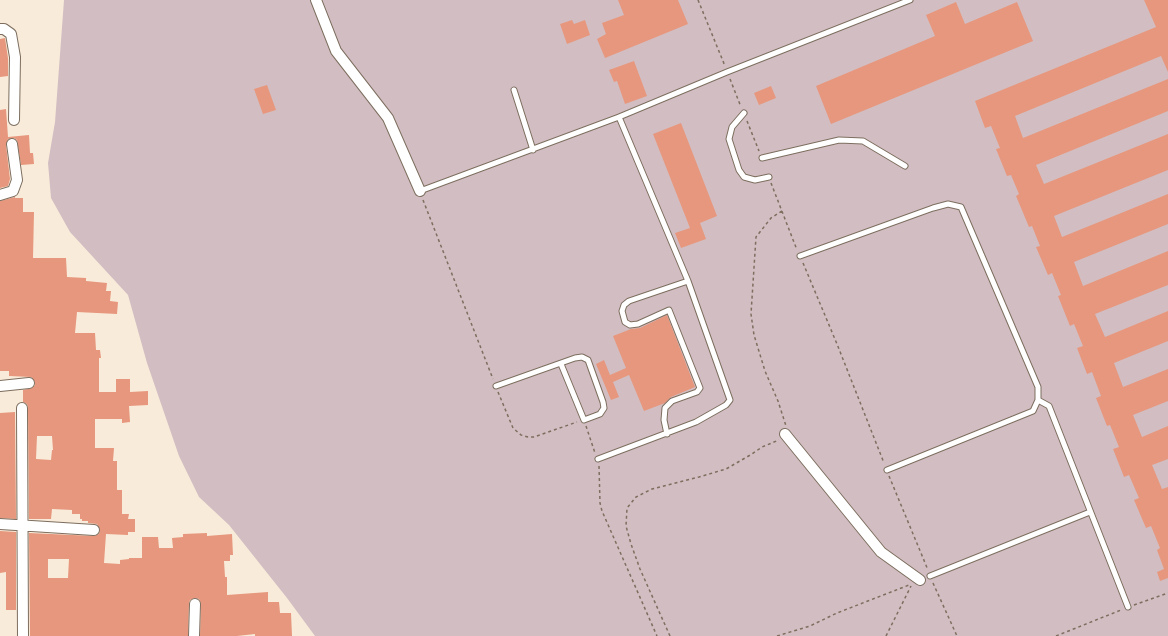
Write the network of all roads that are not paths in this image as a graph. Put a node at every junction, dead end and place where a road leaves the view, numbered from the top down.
1 (316, 0) edge
2 (910, 0) edge
3 (0, 29) edge
4 (514, 90) dead end
5 (744, 113) road end
6 (619, 117) junction
7 (14, 120) dead end
8 (12, 144) dead end
9 (533, 150) junction
10 (762, 158) road end
11 (905, 166) dead end
12 (769, 177) road end
13 (420, 191) joint
14 (0, 195) edge
15 (800, 256) road end
16 (688, 281) junction
17 (561, 364) junction
18 (29, 383) dead end
19 (0, 386) edge
20 (496, 386) road end
21 (1038, 400) junction
22 (22, 408) dead end
23 (667, 434) junction
24 (785, 434) road end
25 (598, 460) road end
26 (887, 470) road end
27 (1090, 512) junction
28 (0, 524) edge
29 (23, 526) junction
30 (94, 530) dead end
31 (930, 576) road end
32 (920, 580) dead end
33 (195, 604) dead end
34 (1128, 607) road end
35 (23, 636) edge
36 (194, 636) edge

1 - 13 street
2 - 6 lane
3 - 7 street
4 - 9 lane
5 - 12 lane
6 - 9 lane
6 - 16 lane
8 - 14 street
9 - 13 lane
10 - 11 lane
15 - 21 lane
16 - 23 lane
16 - 23 lane
17 - 17 lane
17 - 20 lane
18 - 19 street
21 - 26 lane
21 - 27 lane
22 - 29 street
23 - 25 lane
24 - 32 street
27 - 31 lane
27 - 34 lane
28 - 29 street
29 - 30 street
29 - 35 street
33 - 36 street

